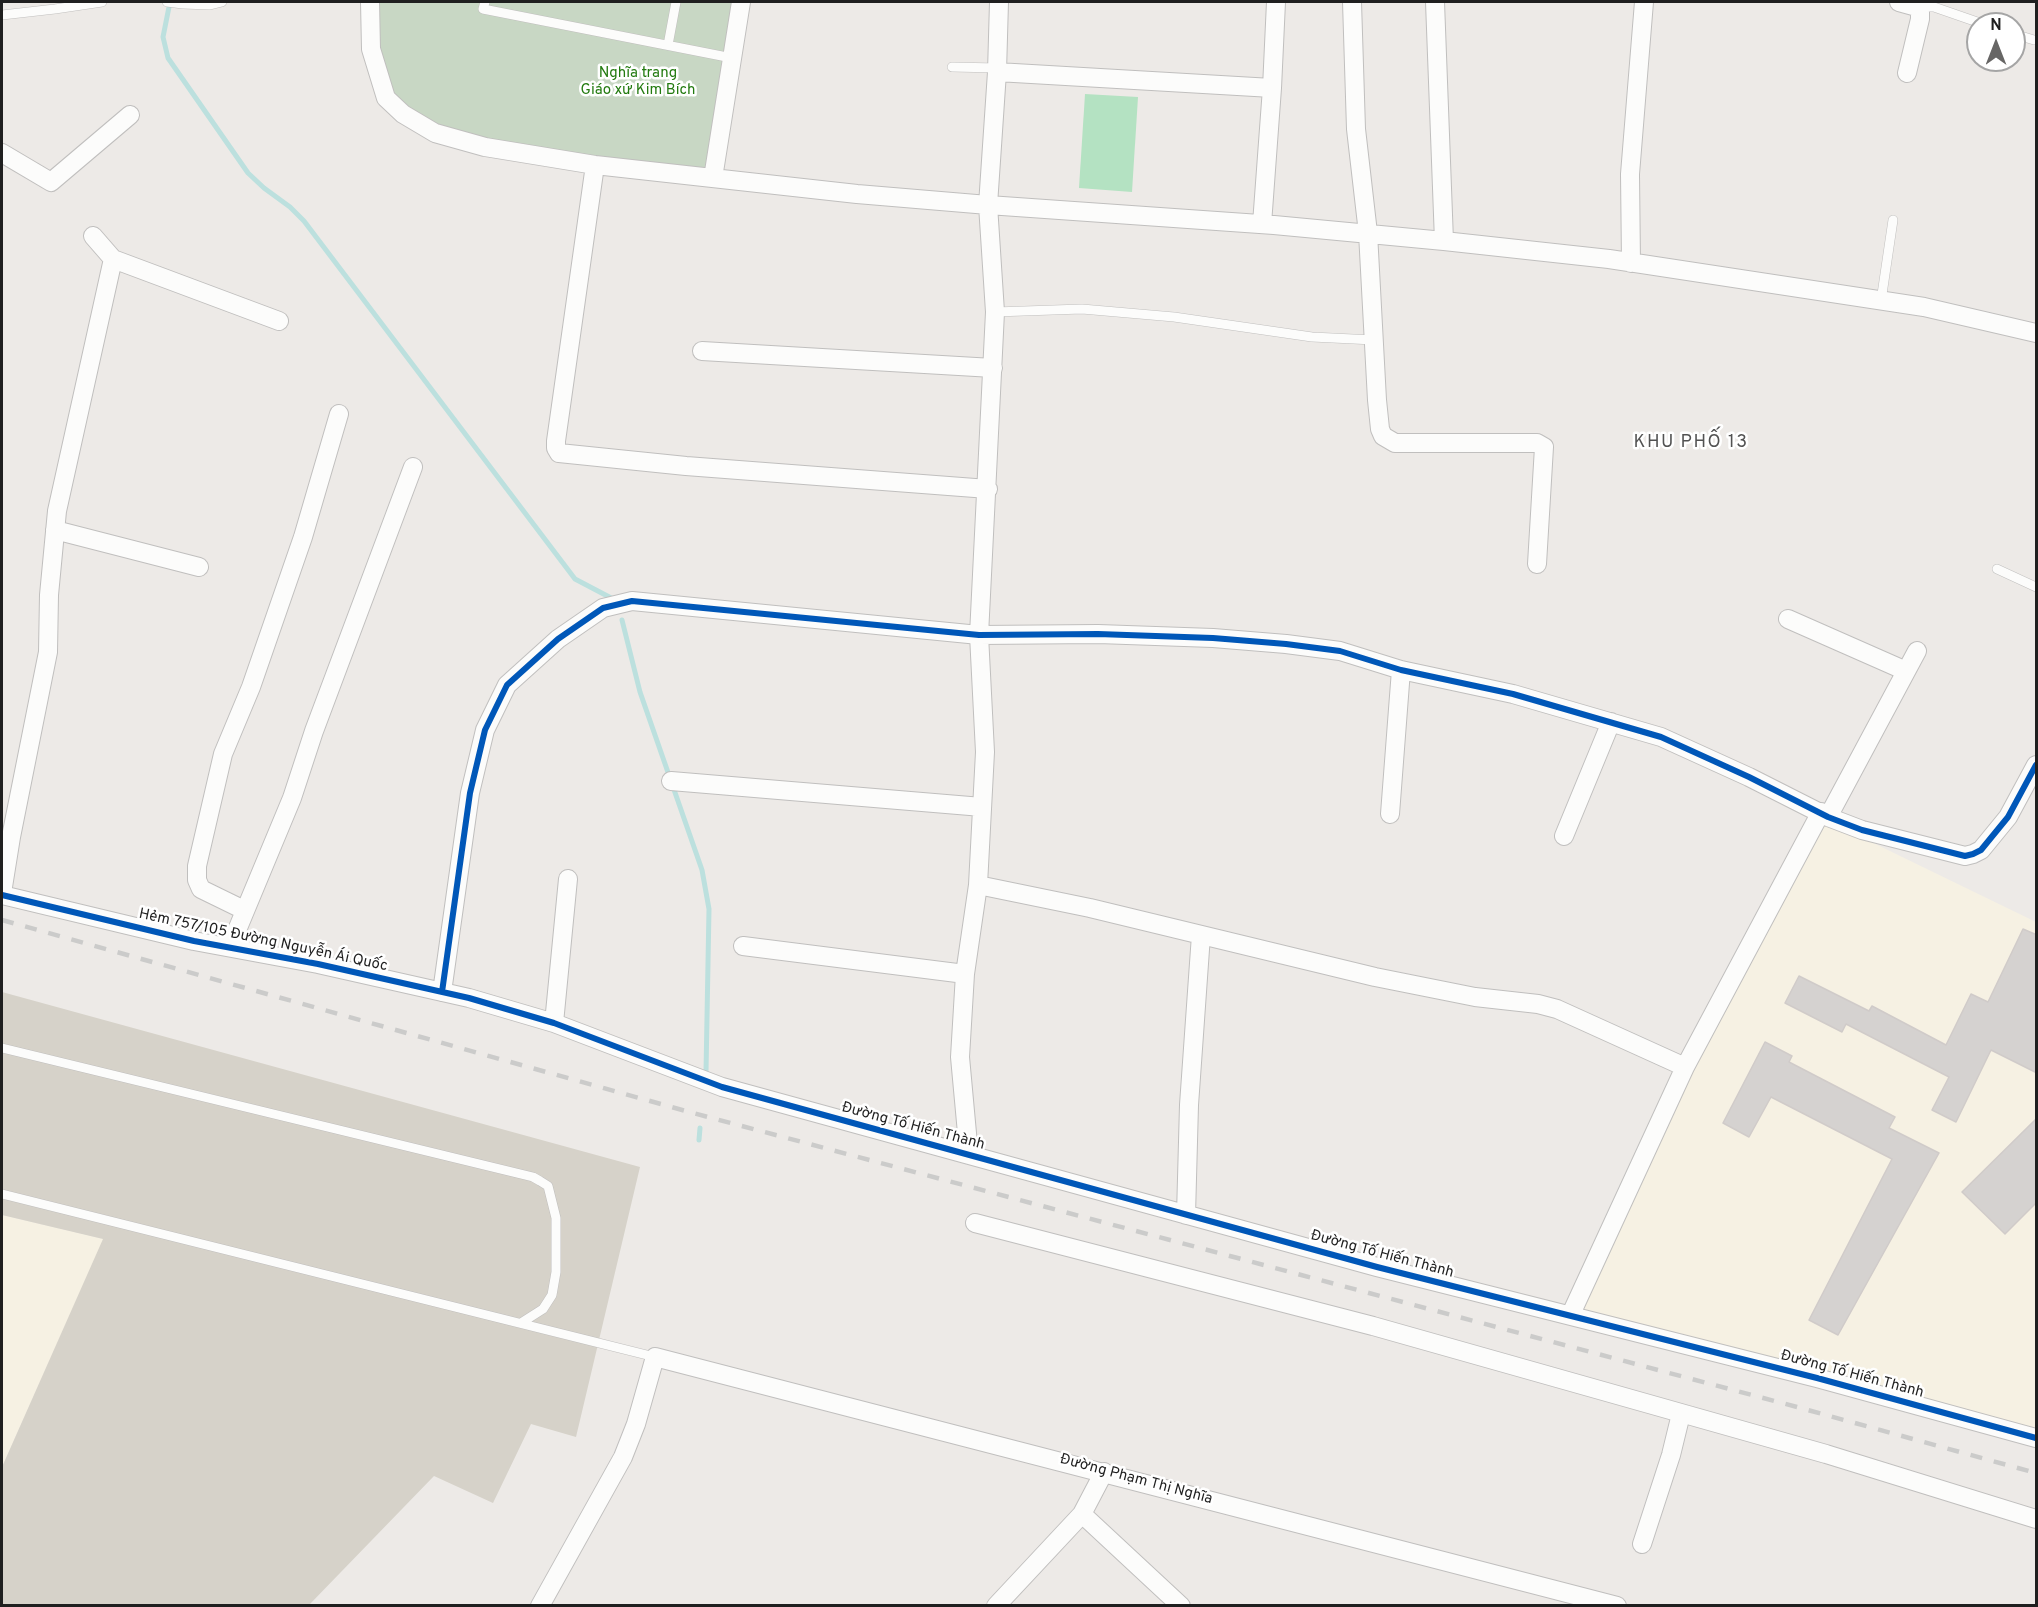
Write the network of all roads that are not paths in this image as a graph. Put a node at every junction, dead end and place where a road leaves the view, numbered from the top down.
1 (102, 2) edge
2 (167, 2) edge
3 (222, 2) edge
4 (370, 2) edge
5 (485, 2) edge
6 (676, 2) edge
7 (741, 2) edge
8 (999, 2) edge
9 (1276, 2) edge
10 (1352, 2) edge
11 (1435, 2) edge
12 (1644, 2) edge
13 (1899, 2) edge
14 (1917, 7) junction
15 (2, 15) edge
16 (1966, 18) edge
17 (2026, 38) edge
18 (2034, 40) dead end
19 (668, 45) junction
20 (732, 58) junction
21 (952, 67) dead end
22 (997, 70) junction
23 (1907, 73) dead end
24 (1272, 88) junction
25 (130, 115) dead end
26 (2, 153) edge
27 (595, 165) junction
28 (713, 178) junction
29 (988, 205) junction
30 (1893, 220) dead end
31 (1263, 224) junction
32 (1368, 233) junction
33 (93, 236) dead end
34 (1444, 241) junction
35 (113, 259) junction
36 (1631, 263) junction
37 (1881, 301) junction
38 (995, 312) junction
39 (279, 321) dead end
40 (2037, 333) edge
41 (1374, 340) junction
42 (702, 351) dead end
43 (993, 368) junction
44 (339, 414) dead end
45 (413, 467) dead end
46 (988, 489) junction
47 (55, 530) junction
48 (1537, 564) dead end
49 (199, 567) dead end
50 (1997, 569) dead end
51 (2037, 587) edge
52 (1788, 619) dead end
53 (979, 635) junction
54 (1917, 651) dead end
55 (1401, 670) junction
56 (1906, 672) junction
57 (1611, 722) junction
58 (2037, 765) edge
59 (671, 781) dead end
60 (982, 807) junction
61 (1390, 814) dead end
62 (1825, 814) junction
63 (1564, 836) dead end
64 (568, 879) dead end
65 (978, 885) junction
66 (2, 894) edge
67 (244, 910) junction
68 (1201, 935) junction
69 (743, 946) dead end
70 (230, 947) junction
71 (965, 974) junction
72 (442, 992) junction
73 (554, 1023) junction
74 (2, 1048) edge
75 (1685, 1067) junction
76 (723, 1087) joint
77 (969, 1155) junction
78 (2, 1194) edge
79 (1186, 1215) junction
80 (975, 1223) dead end
81 (1571, 1314) junction
82 (521, 1323) junction
83 (655, 1357) junction
84 (1682, 1414) junction
85 (2037, 1438) edge
86 (1104, 1472) junction
87 (1082, 1514) junction
88 (2037, 1519) edge
89 (1642, 1544) dead end
90 (540, 1605) edge
91 (996, 1605) edge
92 (1181, 1605) edge
93 (1617, 1605) edge

1 - 15 lane
2 - 3 lane
4 - 27 street
5 - 19 lane
6 - 19 lane
7 - 20 street
8 - 22 street
9 - 24 street
10 - 32 street
11 - 34 street
12 - 36 street
13 - 14 street
14 - 16 lane
14 - 23 street
17 - 18 lane
19 - 20 lane
20 - 28 street
21 - 22 lane
22 - 24 street
22 - 29 street
24 - 31 street
25 - 26 street
27 - 28 street
27 - 46 street
28 - 29 street
29 - 31 street
29 - 38 street
30 - 37 lane
31 - 32 street
32 - 34 street
32 - 41 street
33 - 35 street
34 - 36 street
35 - 39 street
35 - 47 street
36 - 37 street
37 - 40 street
38 - 41 lane
38 - 43 street
41 - 48 street
42 - 43 street
43 - 46 street
44 - 67 street
45 - 67 street
46 - 53 street
47 - 49 street
47 - 66 street
50 - 51 lane
52 - 56 street
53 - 55 street
53 - 60 street
53 - 72 street
54 - 56 street
55 - 57 street
55 - 61 street
56 - 62 street
57 - 62 street
57 - 63 street
58 - 62 street
59 - 60 street
60 - 65 street
62 - 75 street
64 - 73 street
65 - 68 street
65 - 71 street
66 - 70 street, Hẻm 757/105 Đường Nguyễn Ái Quốc
67 - 70 street
68 - 75 street
68 - 79 street
69 - 71 street
70 - 72 street, Hẻm 757/105 Đường Nguyễn Ái Quốc
71 - 77 street
72 - 73 street, Hẻm 757/105 Đường Nguyễn Ái Quốc
73 - 76 street, Hẻm 757/105 Đường Nguyễn Ái Quốc
74 - 82 lane
75 - 81 street
76 - 77 street, Đường Tố Hiến Thành
77 - 79 street, Đường Tố Hiến Thành
78 - 82 lane
79 - 81 street, Đường Tố Hiến Thành
80 - 84 street
81 - 85 street, Đường Tố Hiến Thành
82 - 83 lane
83 - 86 street, Đường Phạm Thị Nghĩa
83 - 90 street
84 - 88 street
84 - 89 street
86 - 87 street
86 - 93 street, Đường Phạm Thị Nghĩa
87 - 91 street
87 - 92 street

